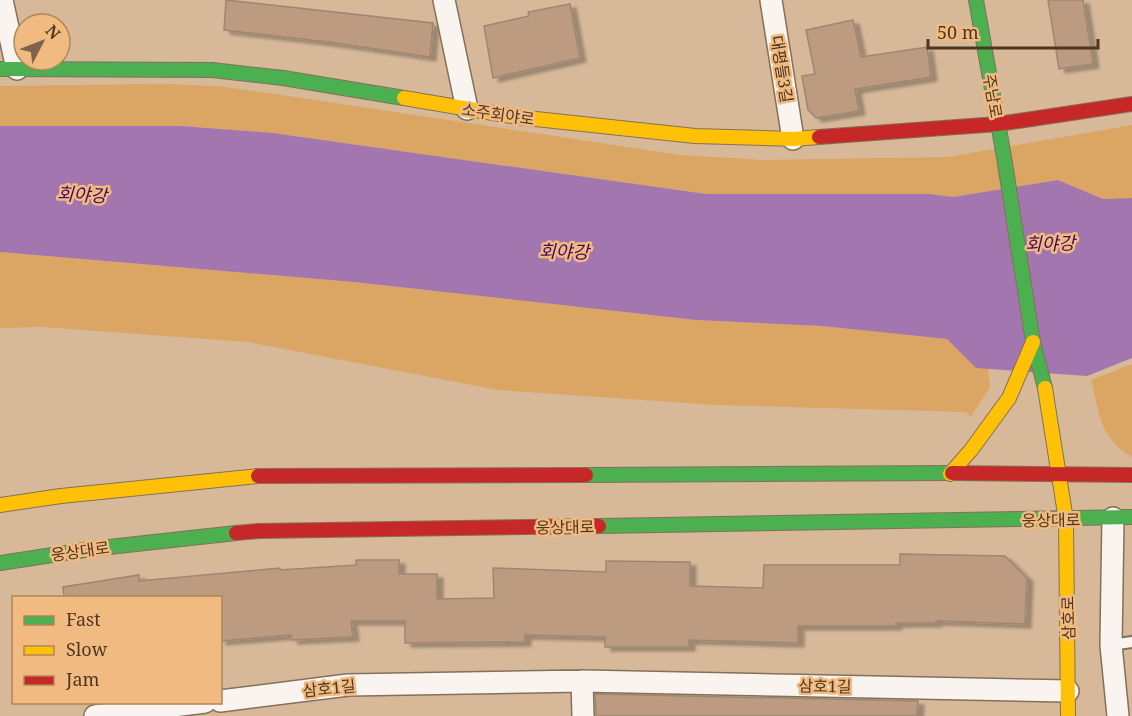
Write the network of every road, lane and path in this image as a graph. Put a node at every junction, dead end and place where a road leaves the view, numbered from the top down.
1 (2, 0) edge
2 (444, 0) edge
3 (771, 0) edge
4 (976, 0) edge
5 (8, 69) edge
6 (1132, 104) edge
7 (467, 109) junction
8 (998, 124) junction
9 (793, 139) junction
10 (1033, 342) junction
11 (950, 474) junction
12 (1059, 475) junction
13 (1132, 475) edge
14 (0, 505) edge
15 (1123, 518) edge
16 (1066, 520) junction
17 (0, 563) edge
18 (1122, 644) edge
19 (582, 681) junction
20 (1068, 691) junction
21 (222, 701) edge
22 (193, 704) edge
23 (134, 714) edge
24 (95, 716) edge
25 (583, 716) edge
26 (1068, 716) edge
27 (1118, 716) edge

1 - 5 street
2 - 7 street
3 - 9 street, 대평들3길
4 - 8 main road, 주남로
5 - 7 main road, 소주회야로
6 - 8 main road, 소주회야로
7 - 9 main road, 소주회야로
8 - 9 main road, 소주회야로
8 - 10 main road, 주남로
10 - 11 main road
10 - 12 main road, 삼호로
11 - 12 main road
11 - 14 main road
12 - 13 main road
12 - 16 main road, 삼호로
15 - 16 main road, 웅상대로
15 - 18 street
16 - 17 main road, 웅상대로
16 - 20 main road, 삼호로
18 - 27 street
19 - 20 street, 삼호1길
19 - 21 street, 삼호1길
19 - 25 street
20 - 26 main road, 삼호로
22 - 23 street
23 - 24 street

